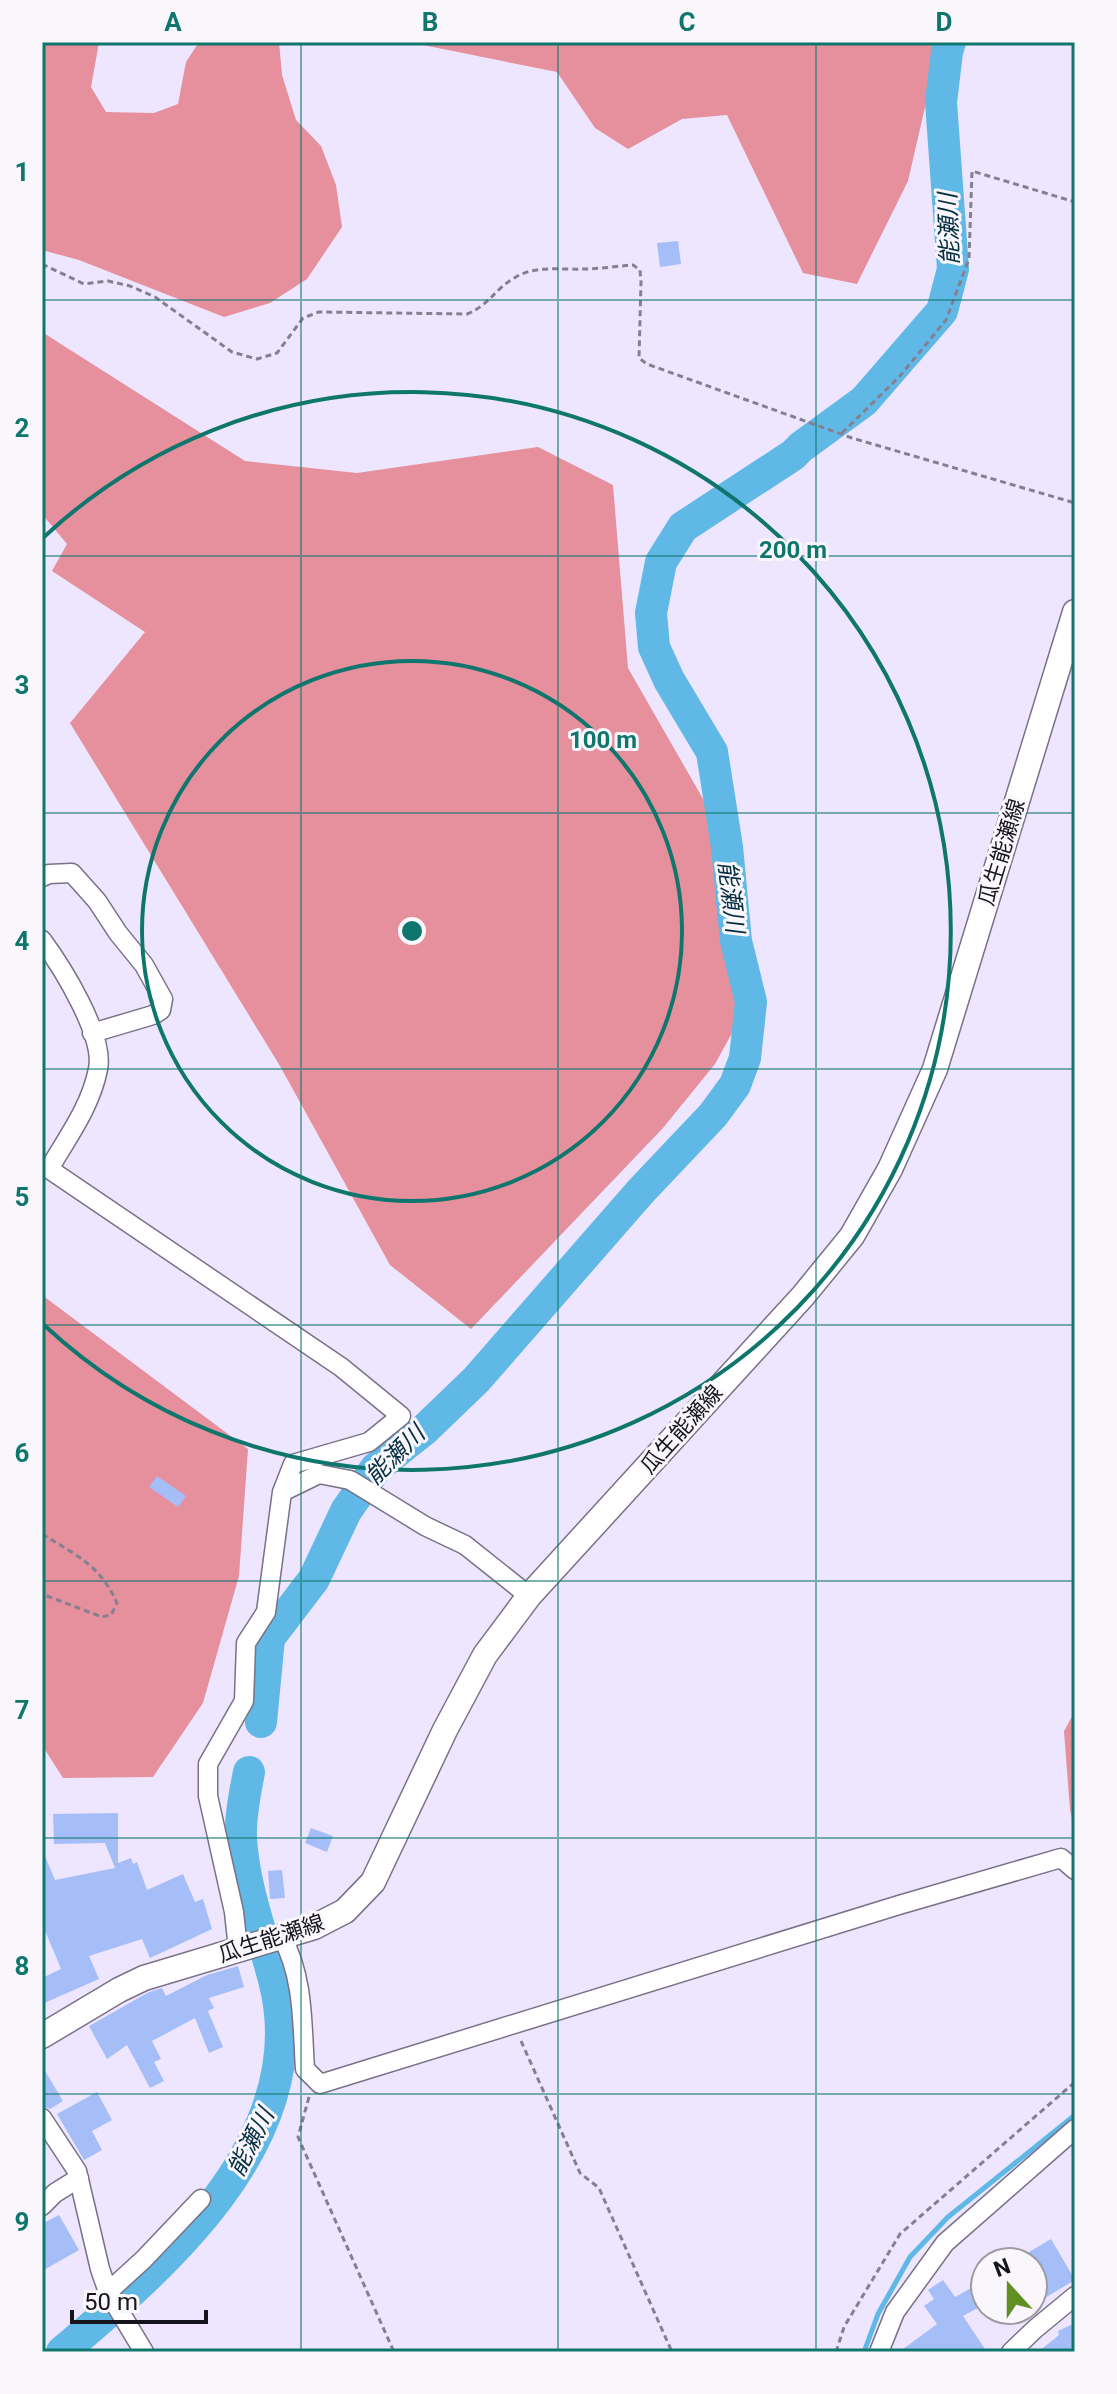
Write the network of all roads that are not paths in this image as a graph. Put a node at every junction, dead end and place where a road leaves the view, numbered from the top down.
1 (1075, 612) edge
2 (42, 877) edge
3 (42, 940) edge
4 (92, 1033) junction
5 (45, 1167) edge
6 (282, 1492) junction
7 (529, 1596) junction
8 (1075, 1870) edge
9 (282, 1937) junction
10 (238, 1949) junction
11 (43, 2033) edge
12 (42, 2118) edge
13 (1075, 2129) edge
14 (79, 2178) junction
15 (201, 2199) dead end
16 (42, 2206) edge
17 (108, 2292) junction
18 (1075, 2296) edge
19 (144, 2352) edge
20 (879, 2352) edge
21 (1011, 2352) edge

1 - 7 main road, 瓜生能瀬線
2 - 4 street
3 - 4 street
4 - 5 street
5 - 6 street
6 - 7 street
6 - 10 street
7 - 9 main road, 瓜生能瀬線
8 - 9 street
9 - 10 main road, 瓜生能瀬線
10 - 11 main road, 瓜生能瀬線
12 - 14 street
13 - 20 street
14 - 16 street
14 - 17 street
15 - 17 street
17 - 19 street
18 - 21 street

